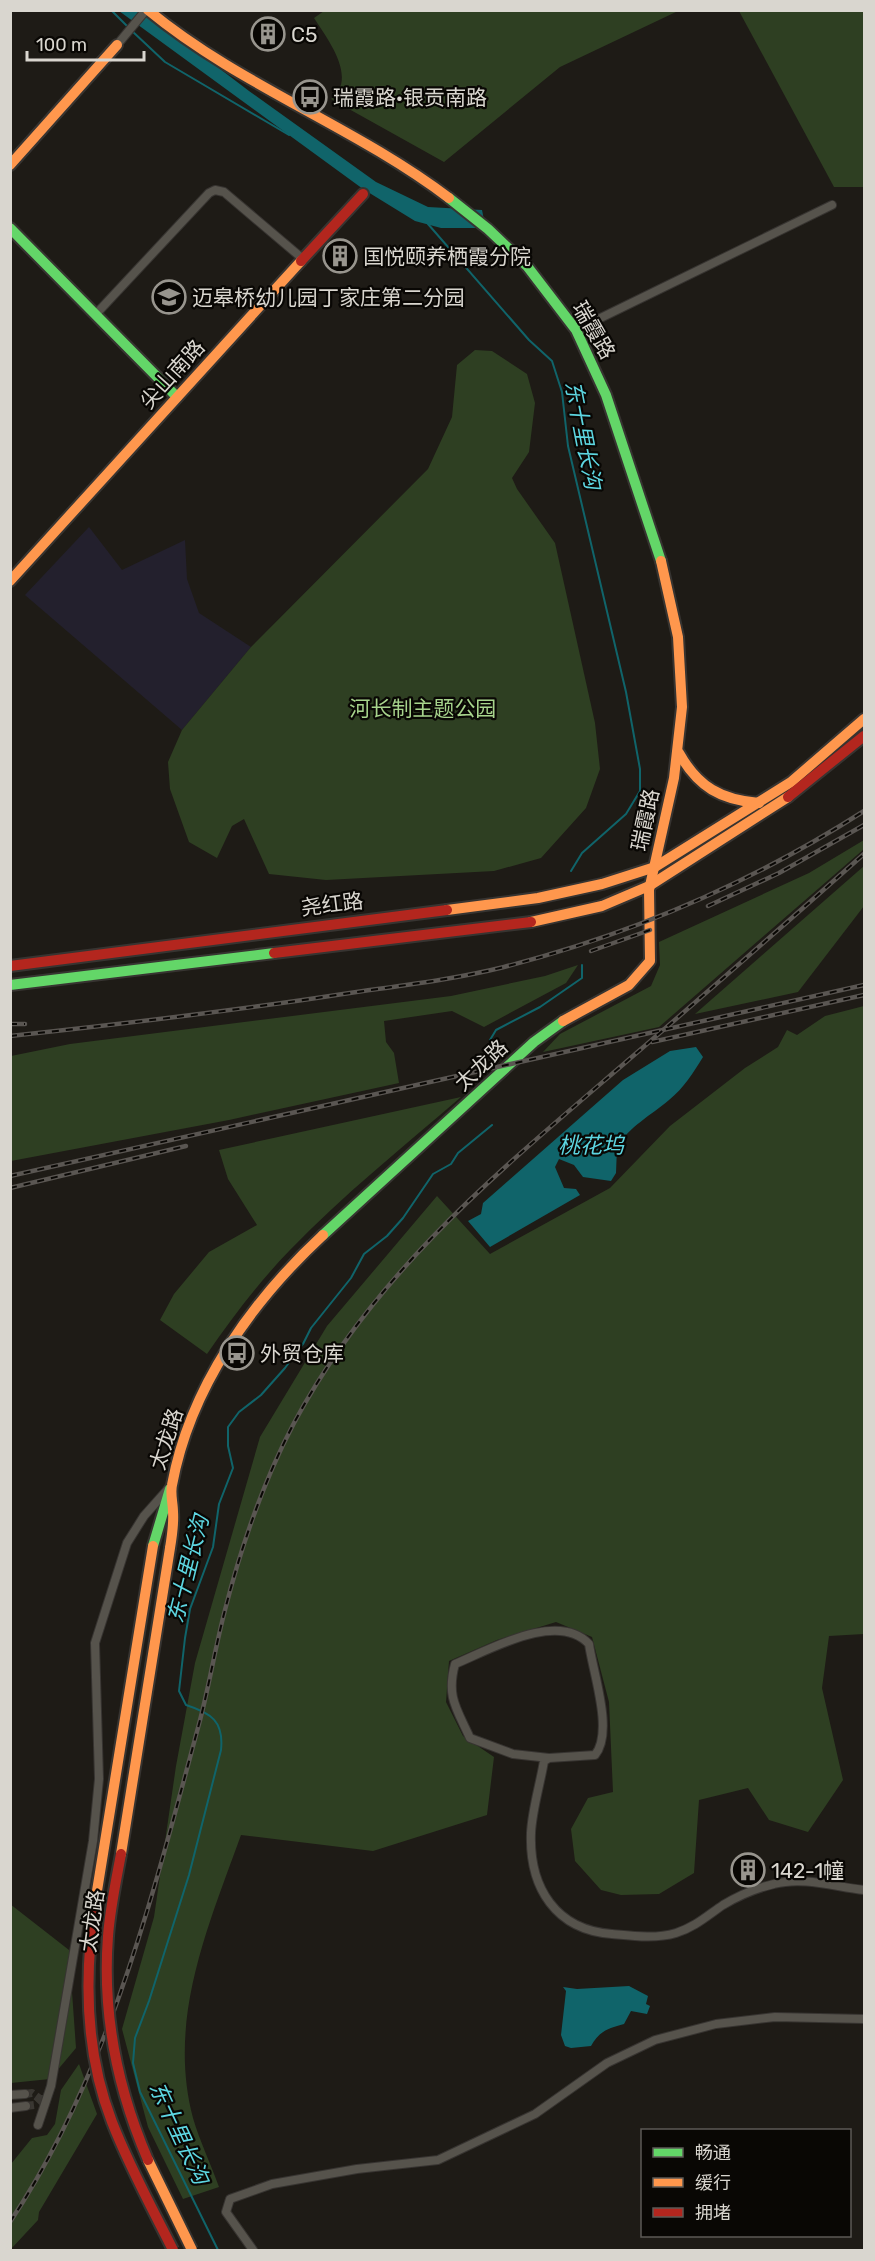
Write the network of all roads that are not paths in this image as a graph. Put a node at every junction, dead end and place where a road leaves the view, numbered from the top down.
1 (147, 10) edge
2 (117, 45) joint
3 (10, 165) edge
4 (363, 194) dead end
5 (832, 206) dead end
6 (10, 228) edge
7 (303, 259) junction
8 (96, 314) junction
9 (576, 330) junction
10 (177, 397) junction
11 (12, 576) edge
12 (864, 719) edge
13 (864, 736) edge
14 (679, 753) junction
15 (759, 803) junction
16 (655, 867) junction
17 (649, 886) junction
18 (10, 966) edge
19 (10, 985) edge
20 (171, 1486) junction
21 (549, 1758) junction
22 (864, 1890) edge
23 (864, 2019) edge
24 (25, 2094) tunnel mouth
25 (10, 2095) edge
26 (26, 2106) tunnel mouth
27 (10, 2108) edge
28 (38, 2125) dead end
29 (173, 2250) edge
30 (192, 2250) edge
31 (253, 2250) edge

1 - 2 street
1 - 9 street, 瑞霞路
2 - 3 street
4 - 7 street, 尖山南路
5 - 9 street
6 - 8 street
7 - 8 street
7 - 10 street, 尖山南路
8 - 10 street
9 - 14 street, 瑞霞路
10 - 11 street, 尖山南路
12 - 15 street
13 - 17 street
14 - 15 street
14 - 16 street, 瑞霞路
15 - 16 street
16 - 17 street, 太龙路
16 - 18 street, 尧红路
17 - 19 street, 尧红路
17 - 20 street, 太龙路
20 - 28 street
20 - 29 street, bridge
20 - 30 street, 太龙路, bridge
21 - 21 street
21 - 22 street
23 - 31 street
24 - 25 street
26 - 27 street

